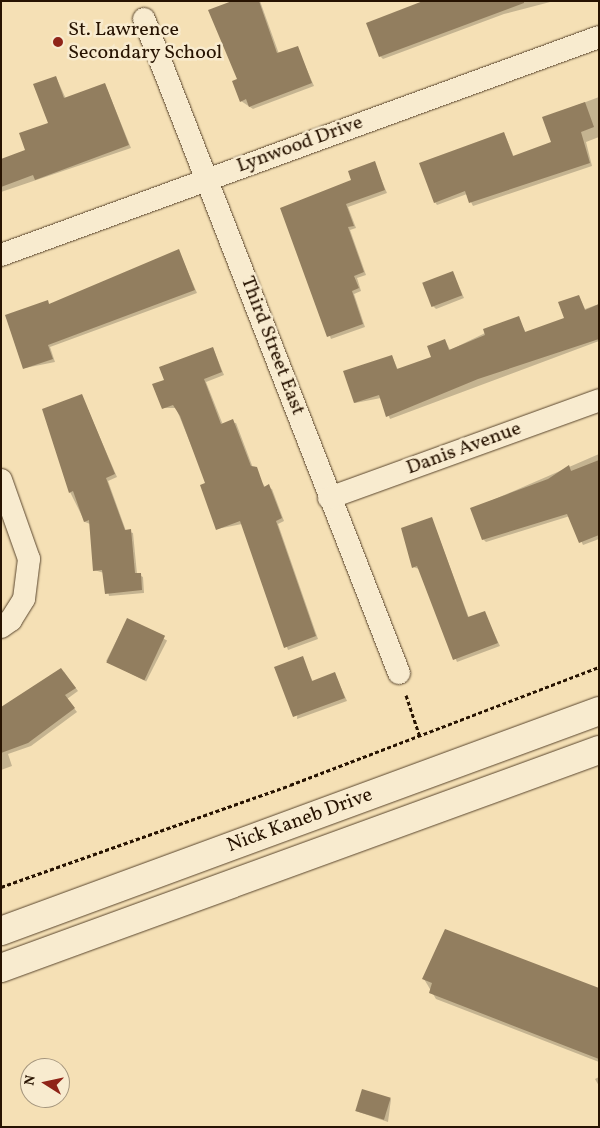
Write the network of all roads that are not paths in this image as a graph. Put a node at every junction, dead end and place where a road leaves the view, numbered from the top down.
1 (144, 19) dead end
2 (599, 37) edge
3 (208, 178) junction
4 (1, 255) edge
5 (599, 400) edge
6 (1, 480) edge
7 (329, 498) junction
8 (1, 627) edge
9 (399, 673) road end
10 (599, 711) edge
11 (599, 750) edge
12 (1, 931) edge
13 (1, 968) edge

1 - 3 street, Third Street East
2 - 3 street, Lynwood Drive
3 - 4 street, Lynwood Drive
3 - 7 street, Third Street East
5 - 7 street, Danis Avenue
6 - 8 street
7 - 9 street, Third Street East
10 - 12 street, Nick Kaneb Drive
11 - 13 street, Nick Kaneb Drive

